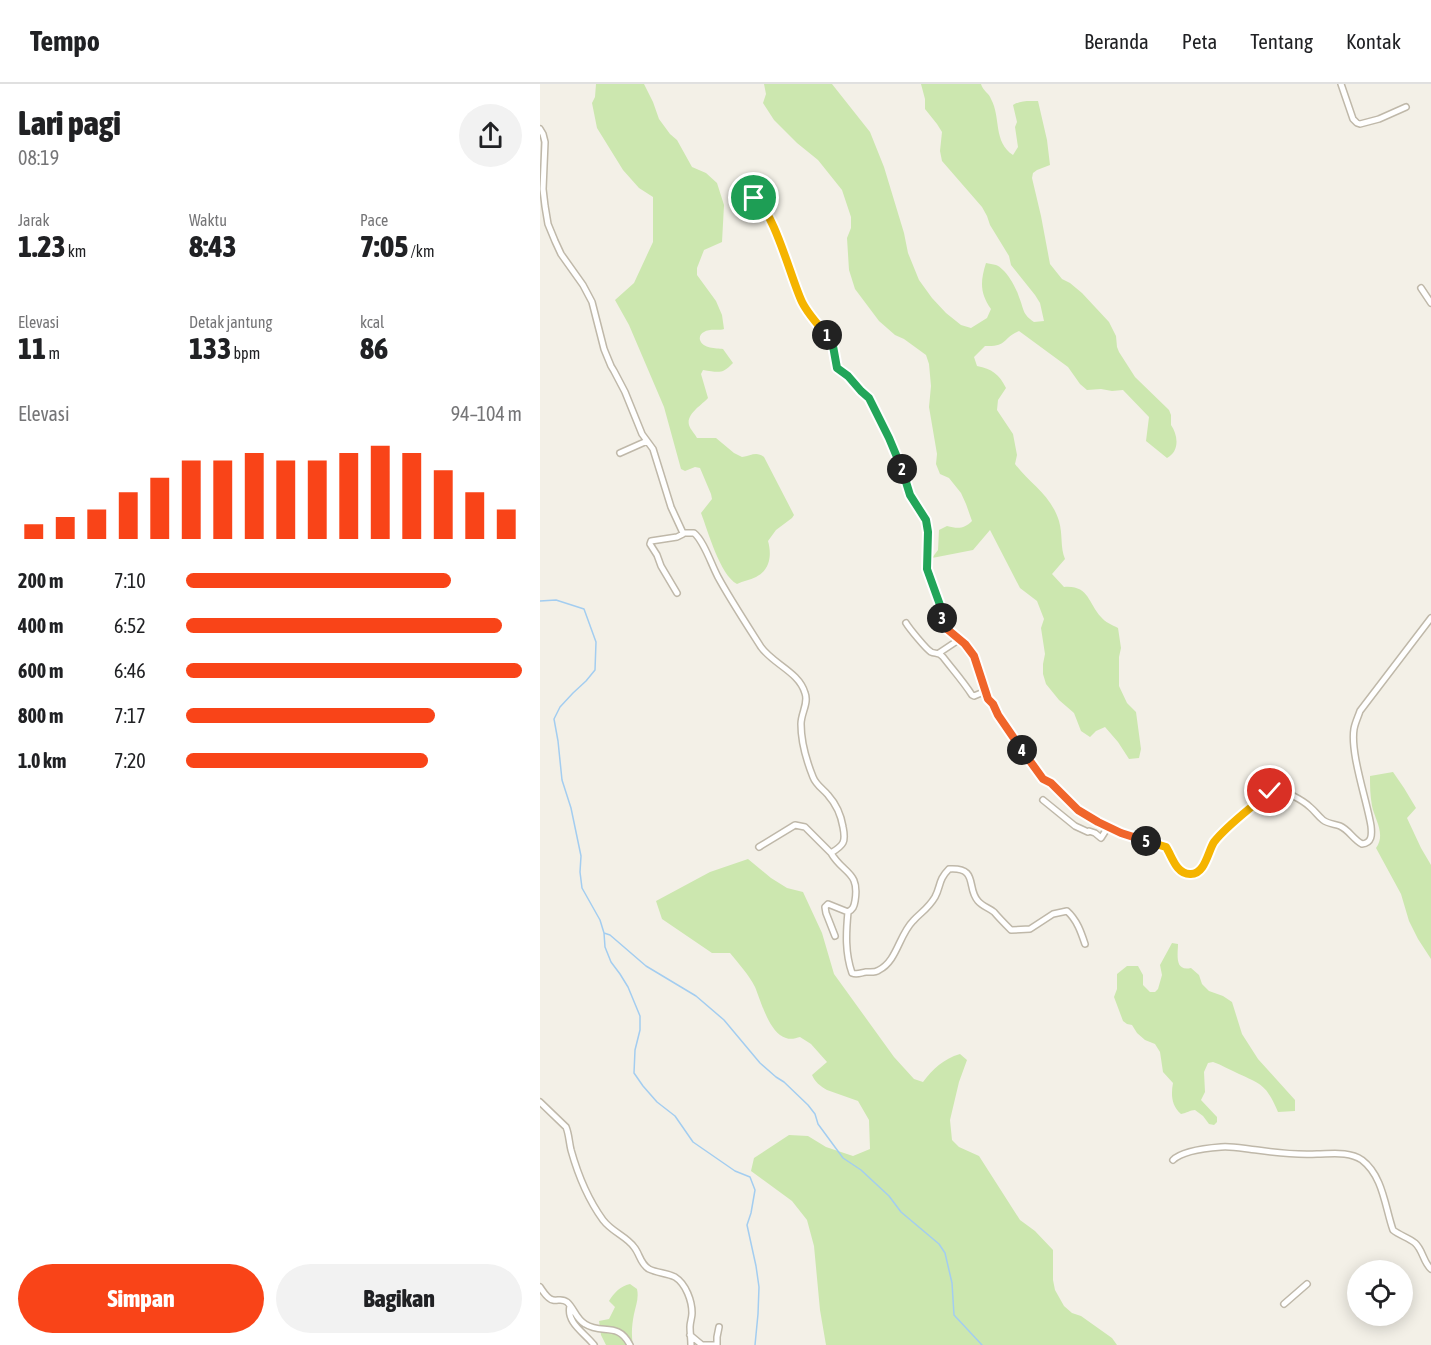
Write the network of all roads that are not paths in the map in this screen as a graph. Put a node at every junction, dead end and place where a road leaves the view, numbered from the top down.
1 (1341, 84) edge
2 (1406, 107) dead end
3 (540, 129) edge
4 (744, 194) dead end
5 (1421, 288) dead end
6 (1431, 303) edge
7 (647, 441) junction
8 (620, 453) dead end
9 (683, 534) junction
10 (677, 593) dead end
11 (1431, 618) edge
12 (906, 623) dead end
13 (960, 639) junction
14 (939, 654) junction
15 (986, 691) junction
16 (1043, 800) dead end
17 (1108, 827) junction
18 (759, 847) dead end
19 (831, 853) junction
20 (848, 912) junction
21 (835, 936) dead end
22 (1085, 944) dead end
23 (540, 1102) edge
24 (1173, 1160) dead end
25 (1431, 1269) edge
26 (1307, 1284) dead end
27 (540, 1287) edge
28 (1284, 1304) dead end
29 (570, 1306) junction
30 (719, 1327) dead end
31 (690, 1335) junction
32 (594, 1345) edge
33 (630, 1345) edge
34 (691, 1345) edge
35 (717, 1345) edge

1 - 2 street
3 - 7 street
4 - 13 street
5 - 6 street
7 - 8 street
7 - 9 street
9 - 10 street
9 - 19 street
11 - 17 street
12 - 14 street
13 - 14 street
13 - 15 street
14 - 15 street
15 - 17 street
16 - 17 street
18 - 19 street
19 - 20 street
20 - 21 street
20 - 22 street
23 - 31 street
24 - 25 street
26 - 28 street
27 - 29 street
29 - 32 street
29 - 33 street
30 - 35 street
31 - 34 street
31 - 35 street

